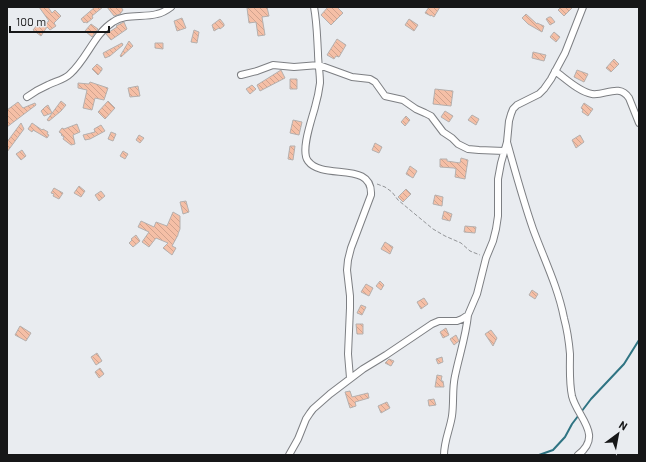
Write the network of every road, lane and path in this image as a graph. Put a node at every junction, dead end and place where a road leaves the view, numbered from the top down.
1 (171, 7) edge
2 (314, 7) edge
3 (584, 7) edge
4 (319, 65) junction
5 (555, 71) junction
6 (240, 75) dead end
7 (27, 97) dead end
8 (639, 123) edge
9 (506, 142) junction
10 (504, 151) junction
11 (369, 182) junction
12 (486, 258) junction
13 (468, 315) junction
14 (350, 378) junction
15 (289, 455) edge
16 (444, 455) edge
17 (578, 455) edge

1 - 7 street
2 - 4 street
3 - 5 street
4 - 6 street
4 - 10 street
4 - 11 street
5 - 8 street
5 - 9 street
9 - 10 street
9 - 17 street
10 - 12 street
11 - 12 path
11 - 14 street
12 - 13 street
13 - 14 street
13 - 16 street
14 - 15 street

